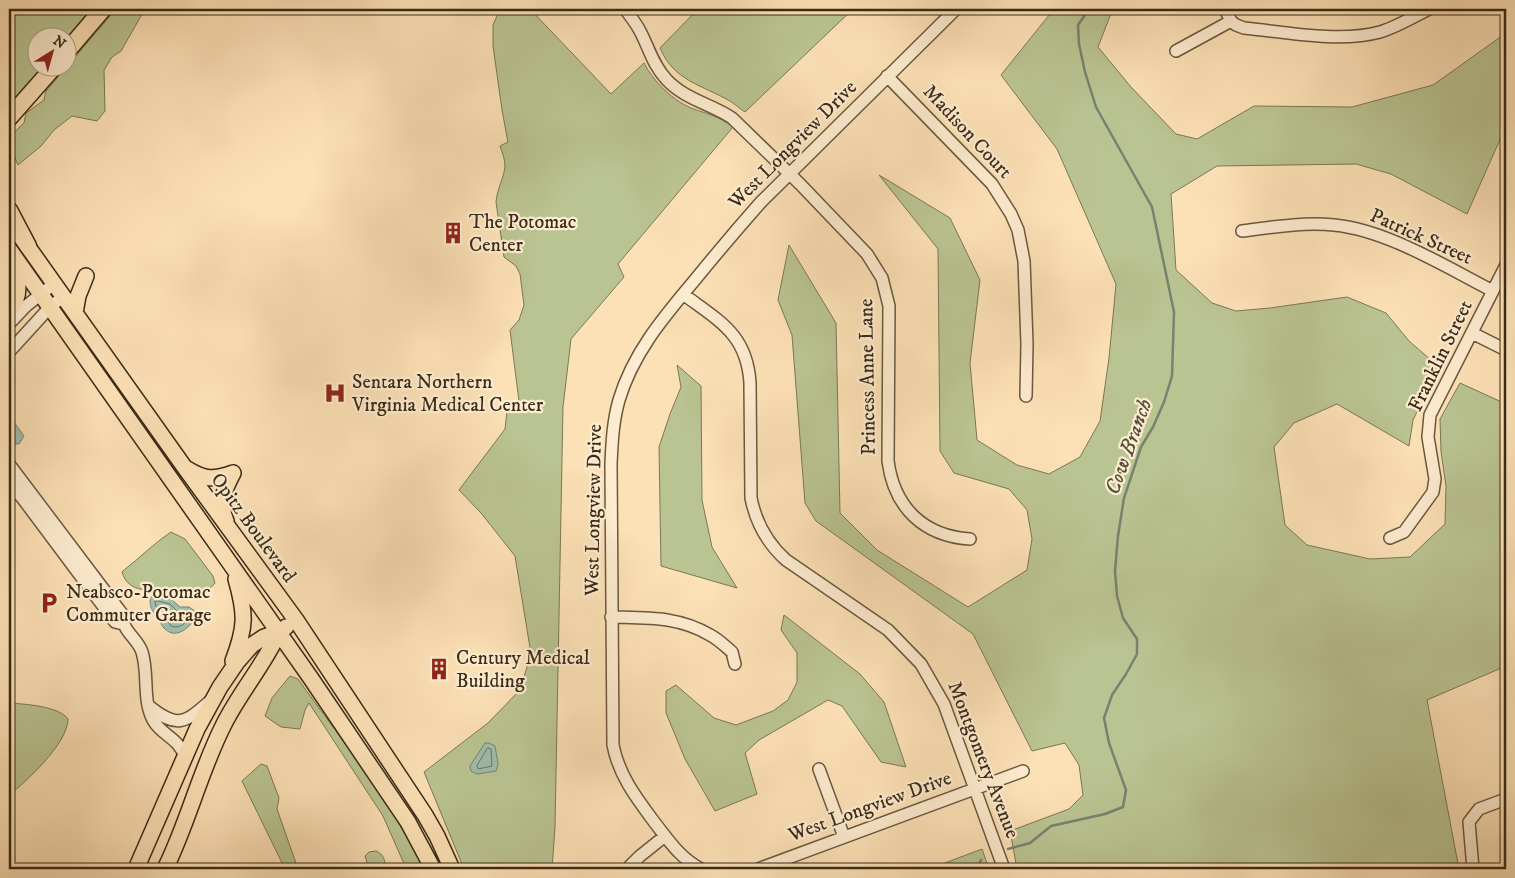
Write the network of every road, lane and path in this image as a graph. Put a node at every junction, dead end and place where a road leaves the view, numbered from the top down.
1 (103, 9) edge
2 (625, 9) edge
3 (956, 9) edge
4 (1225, 9) edge
5 (1429, 9) edge
6 (1231, 21) junction
7 (78, 38) edge
8 (1176, 50) dead end
9 (887, 76) junction
10 (43, 78) edge
11 (9, 118) edge
12 (789, 174) junction
13 (9, 210) edge
14 (9, 220) edge
15 (1242, 231) dead end
16 (28, 246) junction
17 (9, 249) edge
18 (9, 256) edge
19 (1506, 265) edge
20 (86, 276) dead end
21 (55, 283) junction
22 (1493, 291) junction
23 (40, 293) junction
24 (683, 294) junction
25 (64, 296) junction
26 (50, 307) junction
27 (9, 311) edge
28 (76, 314) junction
29 (9, 324) edge
30 (1472, 333) junction
31 (1506, 350) edge
32 (9, 352) edge
33 (1026, 396) dead end
34 (9, 464) edge
35 (184, 468) junction
36 (9, 482) edge
37 (230, 529) junction
38 (1390, 538) dead end
39 (970, 539) dead end
40 (234, 570) junction
41 (611, 617) junction
42 (296, 620) junction
43 (123, 624) junction
44 (279, 632) junction
45 (735, 664) dead end
46 (228, 674) junction
47 (212, 700) junction
48 (149, 706) junction
49 (185, 757) junction
50 (819, 769) dead end
51 (1023, 771) dead end
52 (975, 788) junction
53 (1506, 799) edge
54 (665, 836) junction
55 (844, 837) junction
56 (136, 869) edge
57 (164, 869) edge
58 (433, 869) edge
59 (452, 869) edge
60 (627, 869) edge
61 (701, 869) edge
62 (758, 869) edge
63 (1004, 869) edge
64 (1473, 869) edge

1 - 7 highway
2 - 12 street, Princess Anne Lane
3 - 9 street, West Longview Drive
4 - 6 street
5 - 6 street
6 - 8 street
9 - 12 street, West Longview Drive
9 - 33 street, Madison Court
10 - 11 highway
12 - 24 street, West Longview Drive
12 - 39 street, Princess Anne Lane
13 - 16 highway
14 - 16 main road, Opitz Boulevard
15 - 22 street, Patrick Street
16 - 21 main road, Opitz Boulevard
17 - 23 main road, Opitz Boulevard
18 - 27 main road
19 - 22 street, Franklin Street
20 - 28 main road
21 - 23 street
21 - 25 main road, Opitz Boulevard
22 - 30 street, Franklin Street
23 - 26 main road, Opitz Boulevard
23 - 29 street
24 - 41 street, West Longview Drive
24 - 52 street, Montgomery Avenue
25 - 26 street
25 - 28 main road, Opitz Boulevard
26 - 32 street
26 - 40 main road, Opitz Boulevard
28 - 35 main road, Opitz Boulevard
30 - 31 street
30 - 38 street, Franklin Street
34 - 43 street
35 - 37 main road, Opitz Boulevard
35 - 37 main road
36 - 43 street
37 - 42 main road, Opitz Boulevard
40 - 44 main road, Opitz Boulevard
40 - 46 main road
41 - 45 street
41 - 54 street, West Longview Drive
42 - 44 main road
42 - 59 main road, Opitz Boulevard
43 - 48 street
44 - 46 main road
44 - 57 main road
44 - 58 main road, Opitz Boulevard
46 - 47 main road
47 - 48 street
47 - 49 main road
48 - 49 street
49 - 56 main road
50 - 55 street
51 - 52 street, West Longview Drive
52 - 55 street, West Longview Drive
52 - 63 street, Montgomery Avenue
53 - 64 street
54 - 60 street
54 - 61 street, West Longview Drive
55 - 62 street, West Longview Drive

